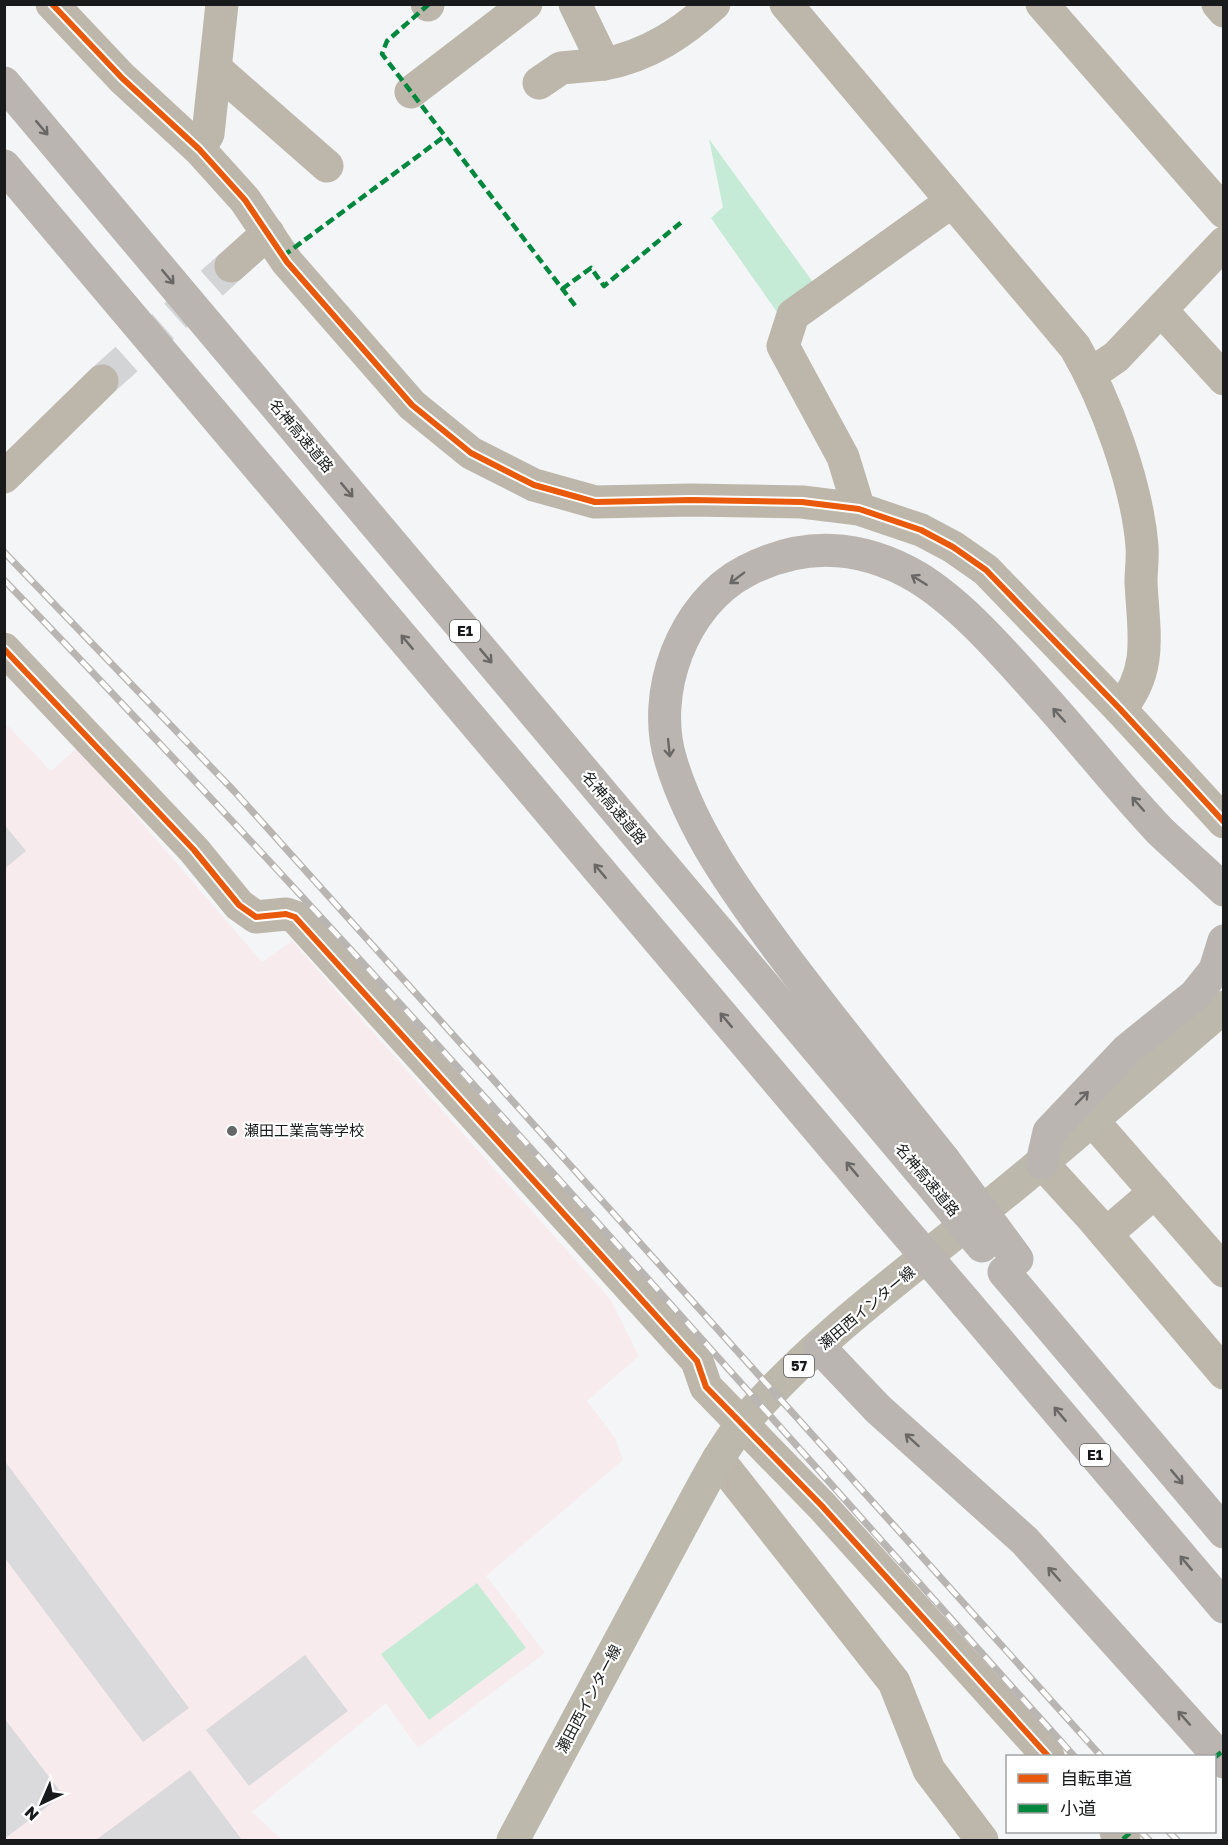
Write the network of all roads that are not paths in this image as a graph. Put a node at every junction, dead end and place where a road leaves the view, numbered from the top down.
1 (52, 4) edge
2 (222, 4) edge
3 (526, 4) edge
4 (575, 4) edge
5 (714, 4) edge
6 (1042, 4) edge
7 (1218, 4) edge
8 (800, 9) edge
9 (1224, 11) edge
10 (604, 64) junction
11 (216, 69) junction
12 (4, 83) edge
13 (539, 84) dead end
14 (411, 92) dead end
15 (199, 149) junction
16 (327, 165) dead end
17 (4, 166) edge
18 (951, 202) junction
19 (1224, 212) edge
20 (268, 233) junction
21 (1224, 243) edge
22 (231, 266) tunnel mouth
23 (1162, 310) junction
24 (1091, 374) junction
25 (1224, 379) edge
26 (102, 381) tunnel mouth
27 (4, 477) edge
28 (859, 509) junction
29 (4, 649) edge
30 (1120, 709) junction
31 (1224, 822) edge
32 (1159, 830) junction
33 (1224, 890) edge
34 (1224, 939) edge
35 (1224, 1007) edge
36 (1092, 1120) junction
37 (1042, 1163) junction
38 (935, 1169) junction
39 (1155, 1192) junction
40 (1106, 1234) junction
41 (1224, 1270) edge
42 (819, 1348) junction
43 (1224, 1373) edge
44 (742, 1425) junction
45 (718, 1458) junction
46 (1224, 1532) edge
47 (1224, 1607) edge
48 (1047, 1755) edge
49 (1224, 1762) edge
50 (513, 1840) edge
51 (982, 1840) edge

1 - 15 street
2 - 11 street
3 - 14 street
4 - 10 street
5 - 10 street
6 - 19 street
7 - 9 street
8 - 18 street
10 - 13 street
11 - 15 street
11 - 16 street
12 -> 38 highway, 名神高速道路 / E1
15 - 20 street
47 -> 17 highway, E1, bridge
18 - 24 street
18 - 28 street
20 - 22 street
20 - 28 street
21 - 23 street
23 - 24 street
23 - 25 street
24 - 30 street
26 - 27 street
28 - 30 street
29 - 44 street
30 - 31 street
32 - 33 highway
32 - 34 highway
32 -> 38 highway
37 -> 34 highway
35 - 36 main road, 瀬田西インター線 / 57
36 - 37 main road, 瀬田西インター線 / 57
36 - 39 street
37 - 40 street
37 - 42 main road, 瀬田西インター線 / 57
38 -> 46 highway, 名神高速道路 / E1, bridge
39 - 40 street
39 - 41 street
40 - 43 street
42 - 44 main road, 瀬田西インター線 / 57
49 -> 42 highway
44 - 45 main road, 瀬田西インター線 / 57
44 - 48 street
45 - 50 main road, 瀬田西インター線 / 57
45 - 51 street

